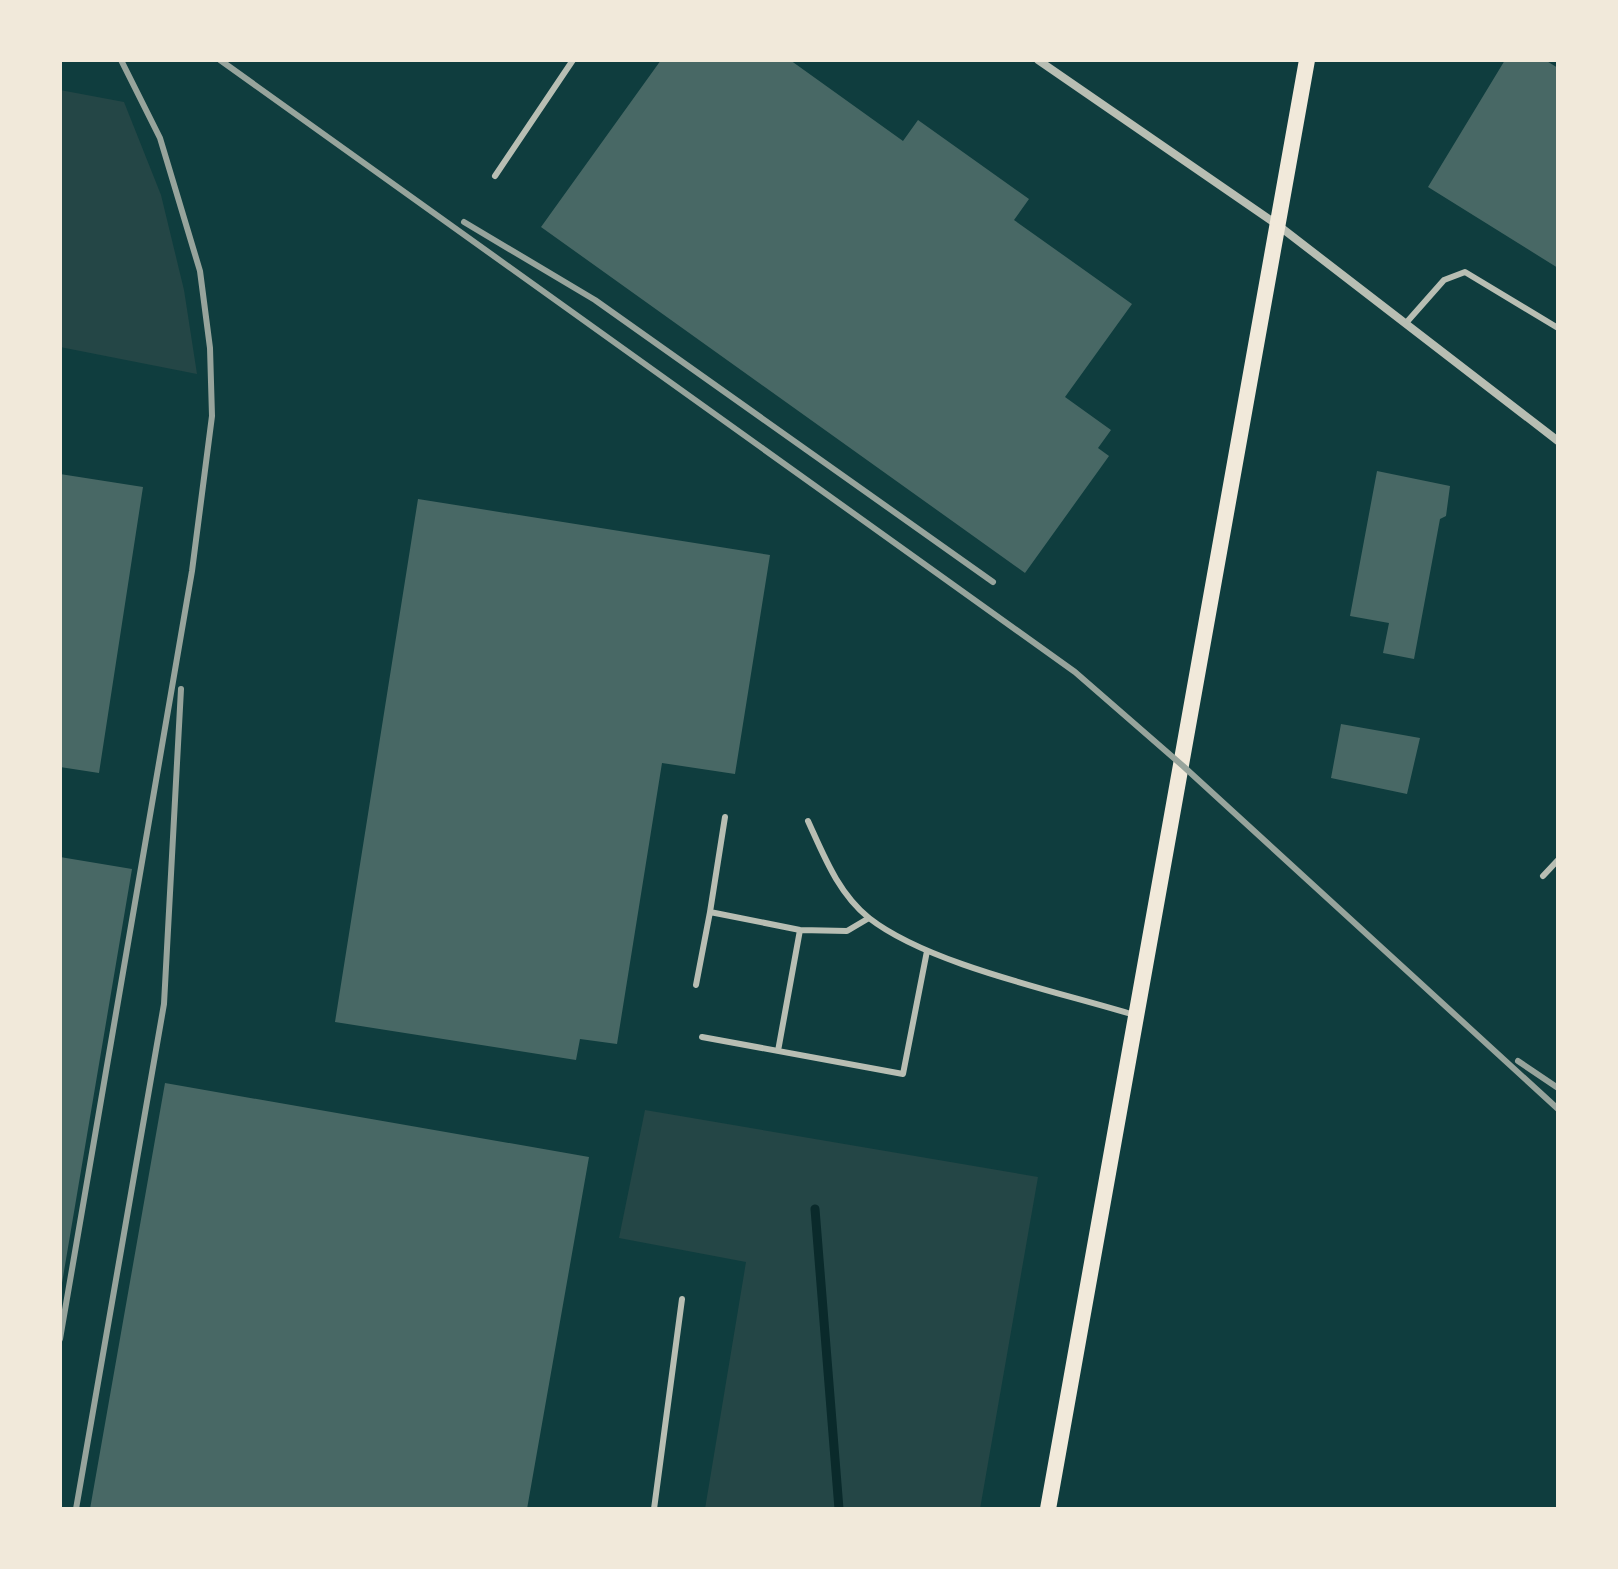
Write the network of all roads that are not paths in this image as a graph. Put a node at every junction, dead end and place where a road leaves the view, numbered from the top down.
1 (573, 60) edge
2 (1038, 60) edge
3 (1307, 60) edge
4 (495, 176) dead end
5 (1279, 226) junction
6 (1406, 323) junction
7 (1558, 328) edge
8 (1558, 441) edge
9 (725, 817) dead end
10 (808, 821) dead end
11 (1558, 860) edge
12 (1543, 876) dead end
13 (710, 912) junction
14 (869, 918) junction
15 (800, 930) junction
16 (927, 951) junction
17 (696, 985) dead end
18 (1138, 1016) junction
19 (702, 1037) dead end
20 (778, 1051) junction
21 (682, 1299) dead end
22 (654, 1509) edge
23 (1048, 1509) edge

1 - 4 lane
2 - 5 street
3 - 5 main road
5 - 6 street
5 - 18 main road
6 - 7 lane
6 - 8 street
9 - 13 lane
10 - 14 lane
11 - 12 lane
13 - 15 lane
13 - 17 lane
14 - 15 lane
14 - 16 lane
15 - 20 lane
16 - 18 lane
16 - 20 lane
18 - 23 main road
19 - 20 lane
21 - 22 lane

